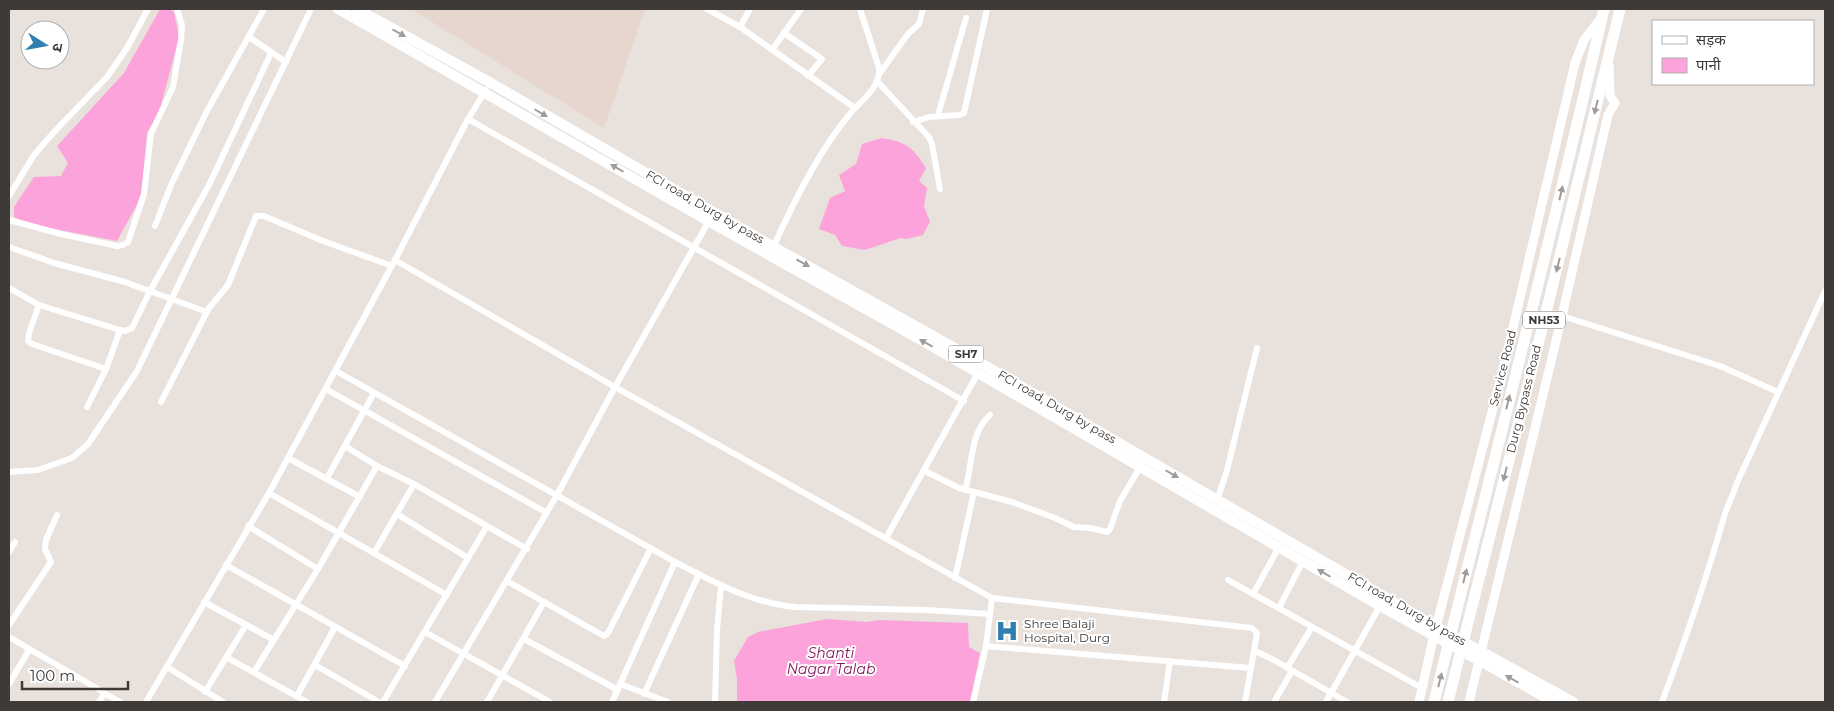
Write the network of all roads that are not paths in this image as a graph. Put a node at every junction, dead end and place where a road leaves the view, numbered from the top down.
1 (148, 9) edge
2 (177, 9) edge
3 (264, 9) edge
4 (311, 9) edge
5 (338, 9) edge
6 (357, 9) edge
7 (707, 9) edge
8 (801, 9) edge
9 (860, 9) edge
10 (923, 9) edge
11 (987, 9) edge
12 (1620, 9) edge
13 (748, 10) edge
14 (1602, 13) edge
15 (966, 18) dead end
16 (740, 27) junction
17 (784, 33) junction
18 (249, 37) junction
19 (772, 50) junction
20 (271, 53) junction
21 (1608, 56) junction
22 (286, 62) junction
23 (880, 72) junction
24 (808, 76) junction
25 (877, 81) junction
26 (491, 83) junction
27 (485, 92) junction
28 (855, 108) junction
29 (938, 115) junction
30 (468, 119) junction
31 (913, 122) junction
32 (940, 189) dead end
33 (9, 196) edge
34 (711, 216) junction
35 (9, 220) edge
36 (155, 226) dead end
37 (9, 247) edge
38 (693, 247) junction
39 (772, 251) junction
40 (394, 263) junction
41 (9, 288) edge
42 (150, 291) junction
43 (1825, 291) edge
44 (173, 299) junction
45 (1822, 304) edge
46 (39, 305) junction
47 (207, 312) junction
48 (1562, 316) junction
49 (120, 330) junction
50 (1257, 348) dead end
51 (106, 369) junction
52 (336, 371) junction
53 (978, 373) junction
54 (614, 387) junction
55 (326, 389) junction
56 (1778, 392) junction
57 (374, 393) junction
58 (964, 401) junction
59 (161, 402) dead end
60 (87, 407) dead end
61 (364, 410) junction
62 (990, 415) dead end
63 (345, 446) junction
64 (288, 458) junction
65 (1143, 463) junction
66 (377, 466) junction
67 (925, 470) junction
68 (9, 472) edge
69 (327, 478) junction
70 (414, 484) junction
71 (965, 490) junction
72 (974, 492) junction
73 (269, 493) junction
74 (557, 495) junction
75 (360, 497) junction
76 (1217, 500) junction
77 (547, 513) junction
78 (397, 514) junction
79 (57, 515) dead end
80 (248, 526) junction
81 (487, 526) junction
82 (338, 532) junction
83 (886, 538) junction
84 (15, 542) dead end
85 (1279, 547) junction
86 (651, 548) junction
87 (527, 549) junction
88 (9, 552) edge
89 (374, 553) junction
90 (468, 558) junction
91 (1303, 561) junction
92 (675, 562) junction
93 (226, 565) junction
94 (318, 569) junction
95 (699, 574) junction
96 (955, 578) junction
97 (1228, 580) dead end
98 (507, 581) junction
99 (721, 586) junction
100 (1253, 594) junction
101 (447, 595) junction
102 (992, 598) junction
103 (1383, 601) junction
104 (204, 602) junction
105 (544, 602) junction
106 (295, 604) junction
107 (1279, 608) junction
108 (990, 614) junction
109 (9, 625) edge
110 (246, 625) junction
111 (335, 627) junction
112 (1312, 627) junction
113 (1436, 631) junction
114 (425, 632) junction
115 (9, 638) edge
116 (524, 639) junction
117 (274, 640) junction
118 (986, 646) junction
119 (29, 650) junction
120 (1354, 651) junction
121 (1254, 652) junction
122 (464, 654) junction
123 (1479, 656) junction
124 (226, 657) junction
125 (1170, 661) junction
126 (315, 665) junction
127 (405, 666) junction
128 (168, 667) junction
129 (1250, 668) junction
130 (1290, 669) junction
131 (254, 672) junction
132 (502, 676) junction
133 (9, 684) edge
134 (619, 687) junction
135 (1422, 688) junction
136 (205, 692) junction
137 (1331, 693) junction
138 (104, 694) junction
139 (644, 694) junction
140 (297, 696) junction
141 (99, 702) edge
142 (120, 702) edge
143 (146, 702) edge
144 (222, 702) edge
145 (307, 702) edge
146 (379, 702) edge
147 (383, 702) edge
148 (435, 702) edge
149 (487, 702) edge
150 (550, 702) edge
151 (612, 702) edge
152 (668, 702) edge
153 (715, 702) edge
154 (973, 702) edge
155 (1164, 702) edge
156 (1245, 702) edge
157 (1274, 702) edge
158 (1326, 702) edge
159 (1347, 702) edge
160 (1419, 702) edge
161 (1434, 702) edge
162 (1448, 702) edge
163 (1468, 702) edge
164 (1554, 702) edge
165 (1573, 702) edge
166 (1662, 702) edge

1 - 33 street
2 - 35 street
3 - 18 street
4 - 22 street
5 - 27 main road, FCI road, Durg by pass / SH7
6 -> 26 main road, FCI road, Durg by pass / SH7
7 - 16 street
8 - 17 street
9 - 23 street
10 - 23 street
11 - 29 street
12 - 21 highway, Durg Bypass Road / NH53
13 - 16 street
14 - 113 street, Service Road
161 -> 14 highway, Durg Bypass Road / NH53
15 - 29 street
16 - 19 street
17 - 19 street
17 - 24 street
18 - 20 street
18 - 36 street
19 - 24 street
20 - 22 street
20 - 42 street
21 - 48 street
21 -> 162 highway, Durg Bypass Road / NH53
22 - 44 street
23 - 25 street
24 - 28 street
25 - 28 street
25 - 31 street
26 - 27 street
26 -> 34 main road, FCI road, Durg by pass / SH7
27 - 30 street
34 -> 27 main road, FCI road, Durg by pass / SH7
28 - 39 street
29 - 31 street
30 - 38 street
30 - 40 street
31 - 32 street
34 - 38 street
34 - 39 main road, FCI road, Durg by pass / SH7
37 - 42 street
38 - 54 street
38 - 58 street
53 -> 39 main road, FCI road, Durg by pass / SH7
39 -> 65 main road, FCI road, Durg by pass / SH7
40 - 47 street
40 - 52 street
40 - 54 street
41 - 46 street
42 - 44 street
42 - 49 street
43 - 45 street
44 - 47 street
44 - 68 street
45 - 56 street
46 - 49 street
46 - 51 street
47 - 59 street
48 - 56 street
48 - 123 street
49 - 51 street
50 - 76 street
51 - 60 street
52 - 55 street
52 - 57 street
53 - 58 street
53 - 65 main road, FCI road, Durg by pass / SH7
54 - 74 street
54 - 83 street
55 - 61 street
55 - 64 street
56 - 166 street
57 - 61 street
57 - 74 street
58 - 67 street
61 - 63 street
61 - 77 street
62 - 71 street
63 - 66 street
63 - 69 street
64 - 69 street
64 - 73 street
65 - 72 street
65 -> 76 main road, FCI road, Durg by pass / SH7
65 - 85 main road, FCI road, Durg by pass / SH7
66 - 70 street
66 - 75 street
67 - 71 street
67 - 83 street
69 - 75 street
70 - 78 street
70 - 81 street
71 - 72 street
72 - 96 street
73 - 80 street
73 - 82 street
74 - 77 street
74 - 86 street
75 - 82 street
76 - 103 main road, FCI road, Durg by pass / SH7
77 - 87 street
78 - 89 street
78 - 90 street
79 - 109 street
80 - 93 street
80 - 94 street
81 - 87 street
81 - 90 street
82 - 89 street
82 - 94 street
83 - 96 street
84 - 88 street
85 - 91 main road, FCI road, Durg by pass / SH7
85 - 100 street
86 - 92 street
86 - 105 street
87 - 98 street
89 - 101 street
90 - 101 street
103 -> 91 main road, FCI road, Durg by pass / SH7
91 - 107 street
92 - 95 street
92 - 134 street
93 - 104 street
93 - 106 street
94 - 106 street
95 - 99 street
95 - 139 street
96 - 102 street
97 - 100 street
98 - 105 street
98 - 122 street
99 - 108 street
99 - 153 street
100 - 107 street
101 - 114 street
102 - 108 street
102 - 121 street
103 - 113 main road, FCI road, Durg by pass / SH7
103 - 120 street
104 - 110 street
104 - 128 street
105 - 116 street
106 - 111 street
106 - 117 street
107 - 112 street
108 - 118 street
110 - 117 street
110 - 124 street
111 - 126 street
111 - 127 street
112 - 120 street
112 - 130 street
113 - 123 main road, FCI road, Durg by pass / SH7
113 - 135 street, Service Road
114 - 122 street
114 - 127 street
115 - 119 street
116 - 132 street
116 - 134 street
117 - 131 street
118 - 125 street
118 - 154 street
119 - 133 street
119 - 138 street
120 - 135 street
120 - 137 street
121 - 129 street
121 - 130 street
122 - 132 street
122 - 148 street
123 - 163 street
164 -> 123 main road, FCI road, Durg by pass / SH7
123 - 165 main road, FCI road, Durg by pass / SH7
124 - 131 street
124 - 136 street
125 - 129 street
125 - 155 street
126 - 140 street
126 - 146 street
127 - 147 street
128 - 136 street
128 - 143 street
129 - 156 street
130 - 137 street
130 - 157 street
131 - 140 street
132 - 149 street
132 - 150 street
134 - 139 street
134 - 151 street
135 - 160 street, Service Road
136 - 144 street
137 - 158 street
137 - 159 street
138 - 141 street
138 - 142 street
139 - 152 street
140 - 145 street

